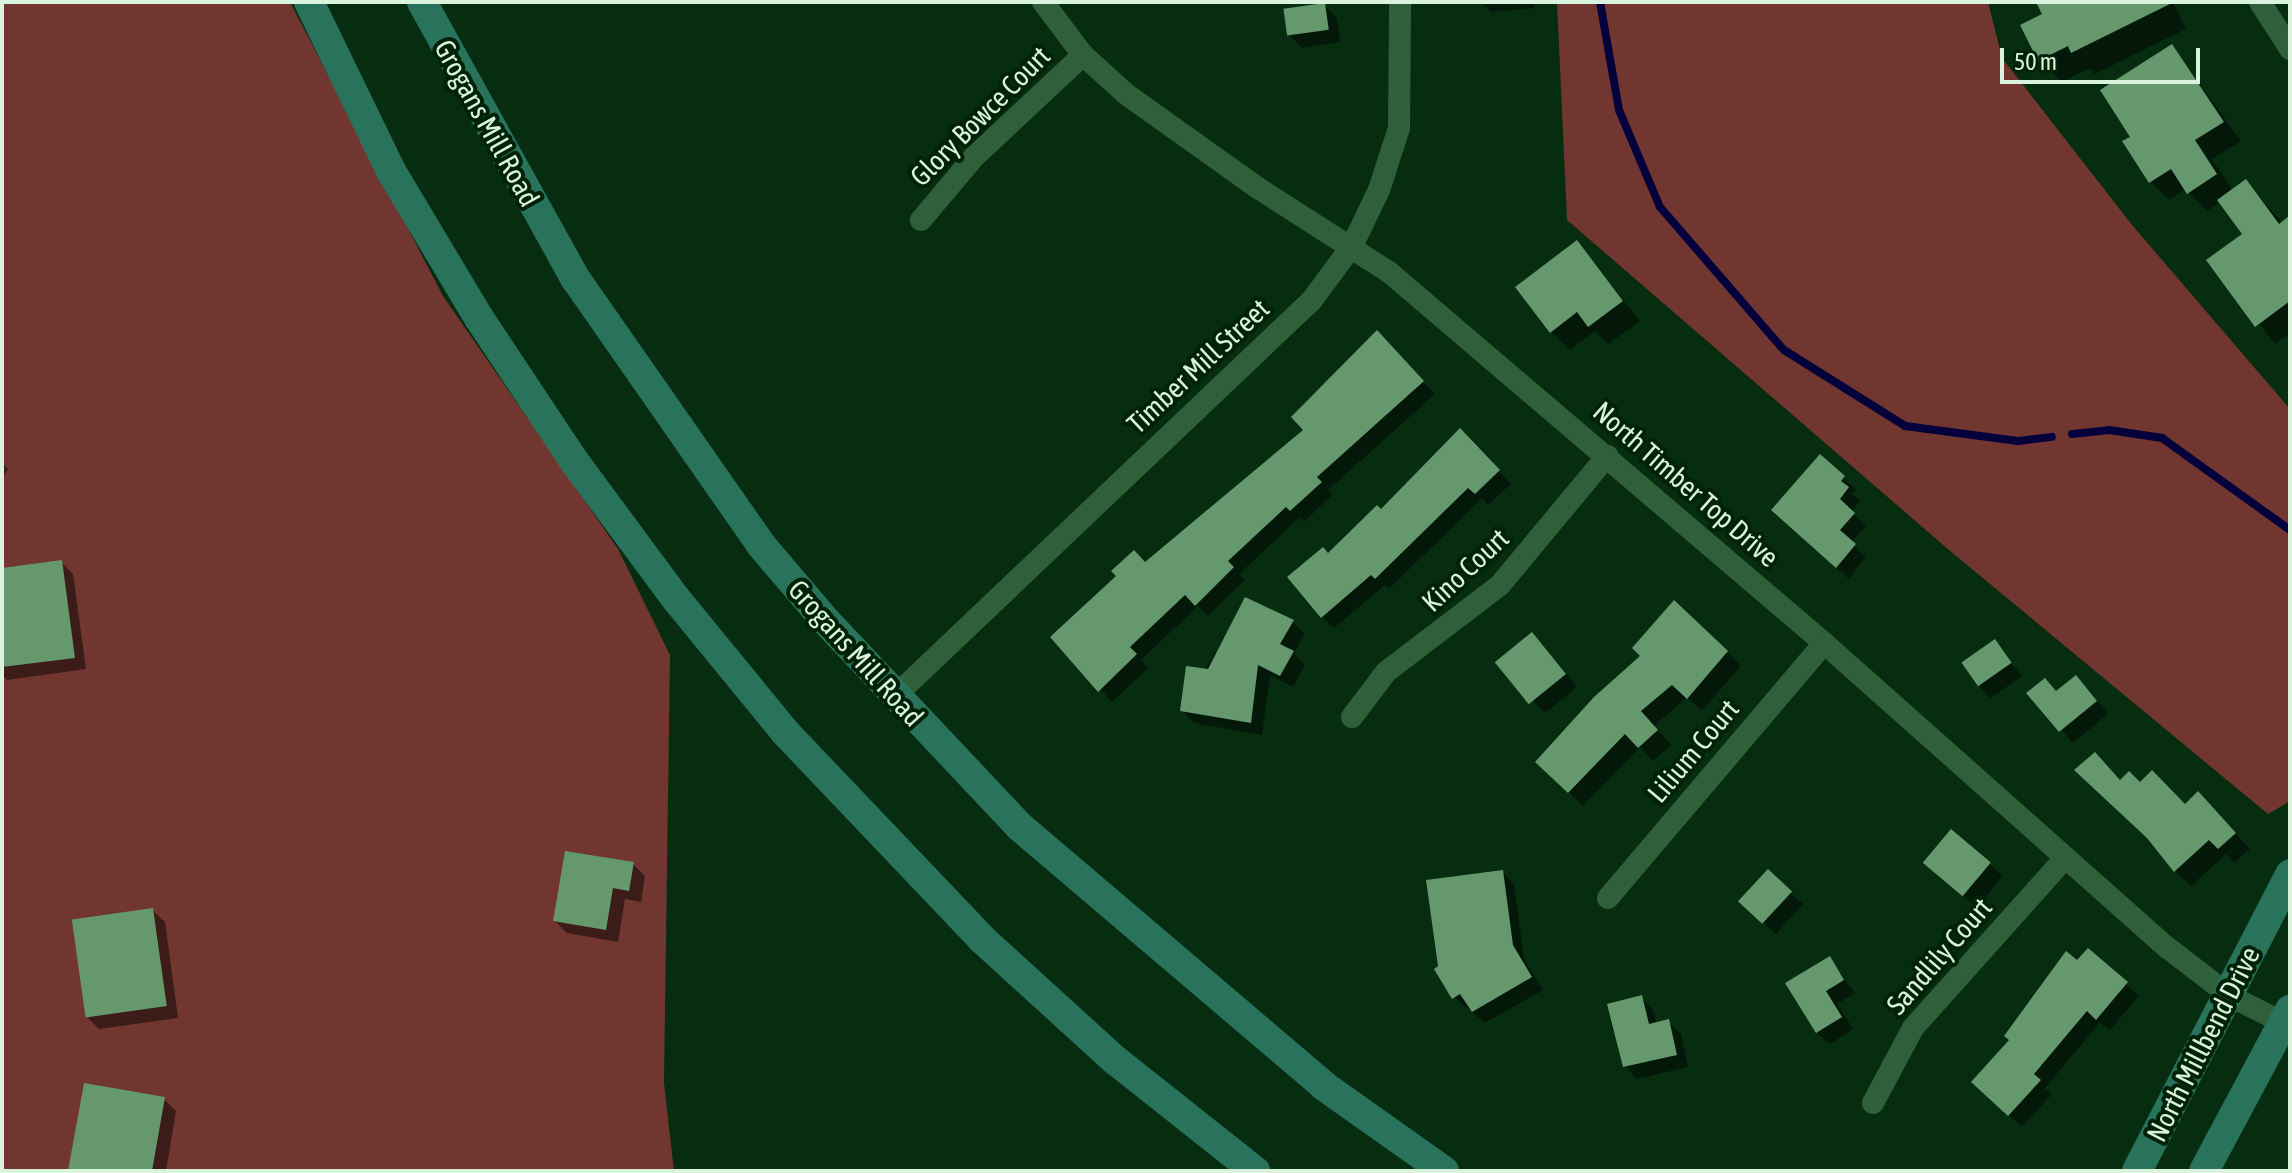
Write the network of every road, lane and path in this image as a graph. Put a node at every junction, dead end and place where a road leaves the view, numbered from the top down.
1 (309, 2) edge
2 (422, 2) edge
3 (1043, 2) edge
4 (1400, 2) edge
5 (2260, 2) edge
6 (2290, 49) edge
7 (1083, 55) junction
8 (921, 220) dead end
9 (1352, 246) junction
10 (1607, 456) junction
11 (1824, 643) junction
12 (893, 698) junction
13 (1352, 717) dead end
14 (2065, 858) junction
15 (2290, 874) edge
16 (1608, 898) dead end
17 (2230, 996) junction
18 (2288, 1020) edge
19 (1873, 1103) dead end
20 (1255, 1171) edge
21 (1444, 1171) edge
22 (2137, 1171) edge
23 (2204, 1171) edge

1 - 20 main road
2 - 12 main road, Grogans Mill Road
3 - 7 street, North Timber Top Drive
4 - 9 street, Timber Mill Street
5 - 6 street
7 - 8 street, Glory Bowce Court
7 - 9 street, North Timber Top Drive
9 - 10 street, North Timber Top Drive
9 - 12 street, Timber Mill Street
10 - 11 street, North Timber Top Drive
10 - 13 street, Kino Court
11 - 14 street, North Timber Top Drive
11 - 16 street, Lilium Court
12 - 21 main road, Grogans Mill Road
14 - 17 street, North Timber Top Drive
14 - 19 street, Sandlily Court
15 - 17 main road, North Millbend Drive
17 - 18 street, North Timber Top Drive
17 - 22 main road, North Millbend Drive
18 - 23 main road

